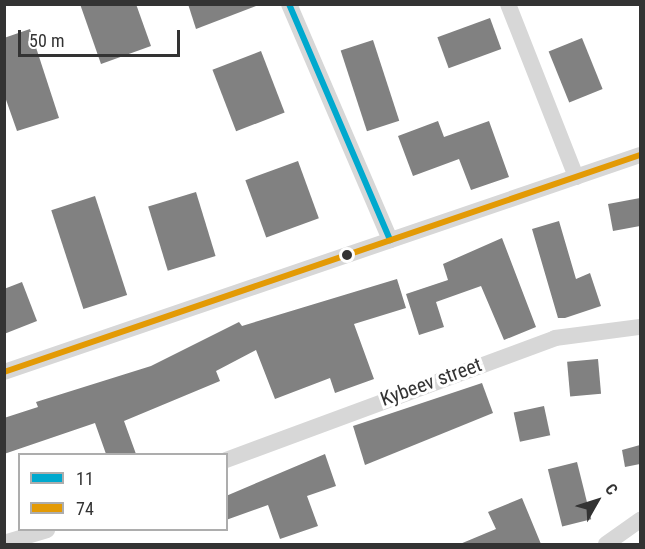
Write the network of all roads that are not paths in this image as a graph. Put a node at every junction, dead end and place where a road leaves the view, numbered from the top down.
1 (289, 4) edge
2 (508, 4) edge
3 (640, 155) edge
4 (576, 177) junction
5 (390, 240) junction
6 (640, 327) edge
7 (4, 372) edge
8 (228, 459) edge
9 (640, 520) edge
10 (44, 531) edge
11 (4, 543) edge
12 (606, 544) edge

1 - 5 street
2 - 4 street
3 - 4 street
4 - 5 street
5 - 7 street
6 - 8 street, Kybeev street
9 - 12 street
10 - 11 street

